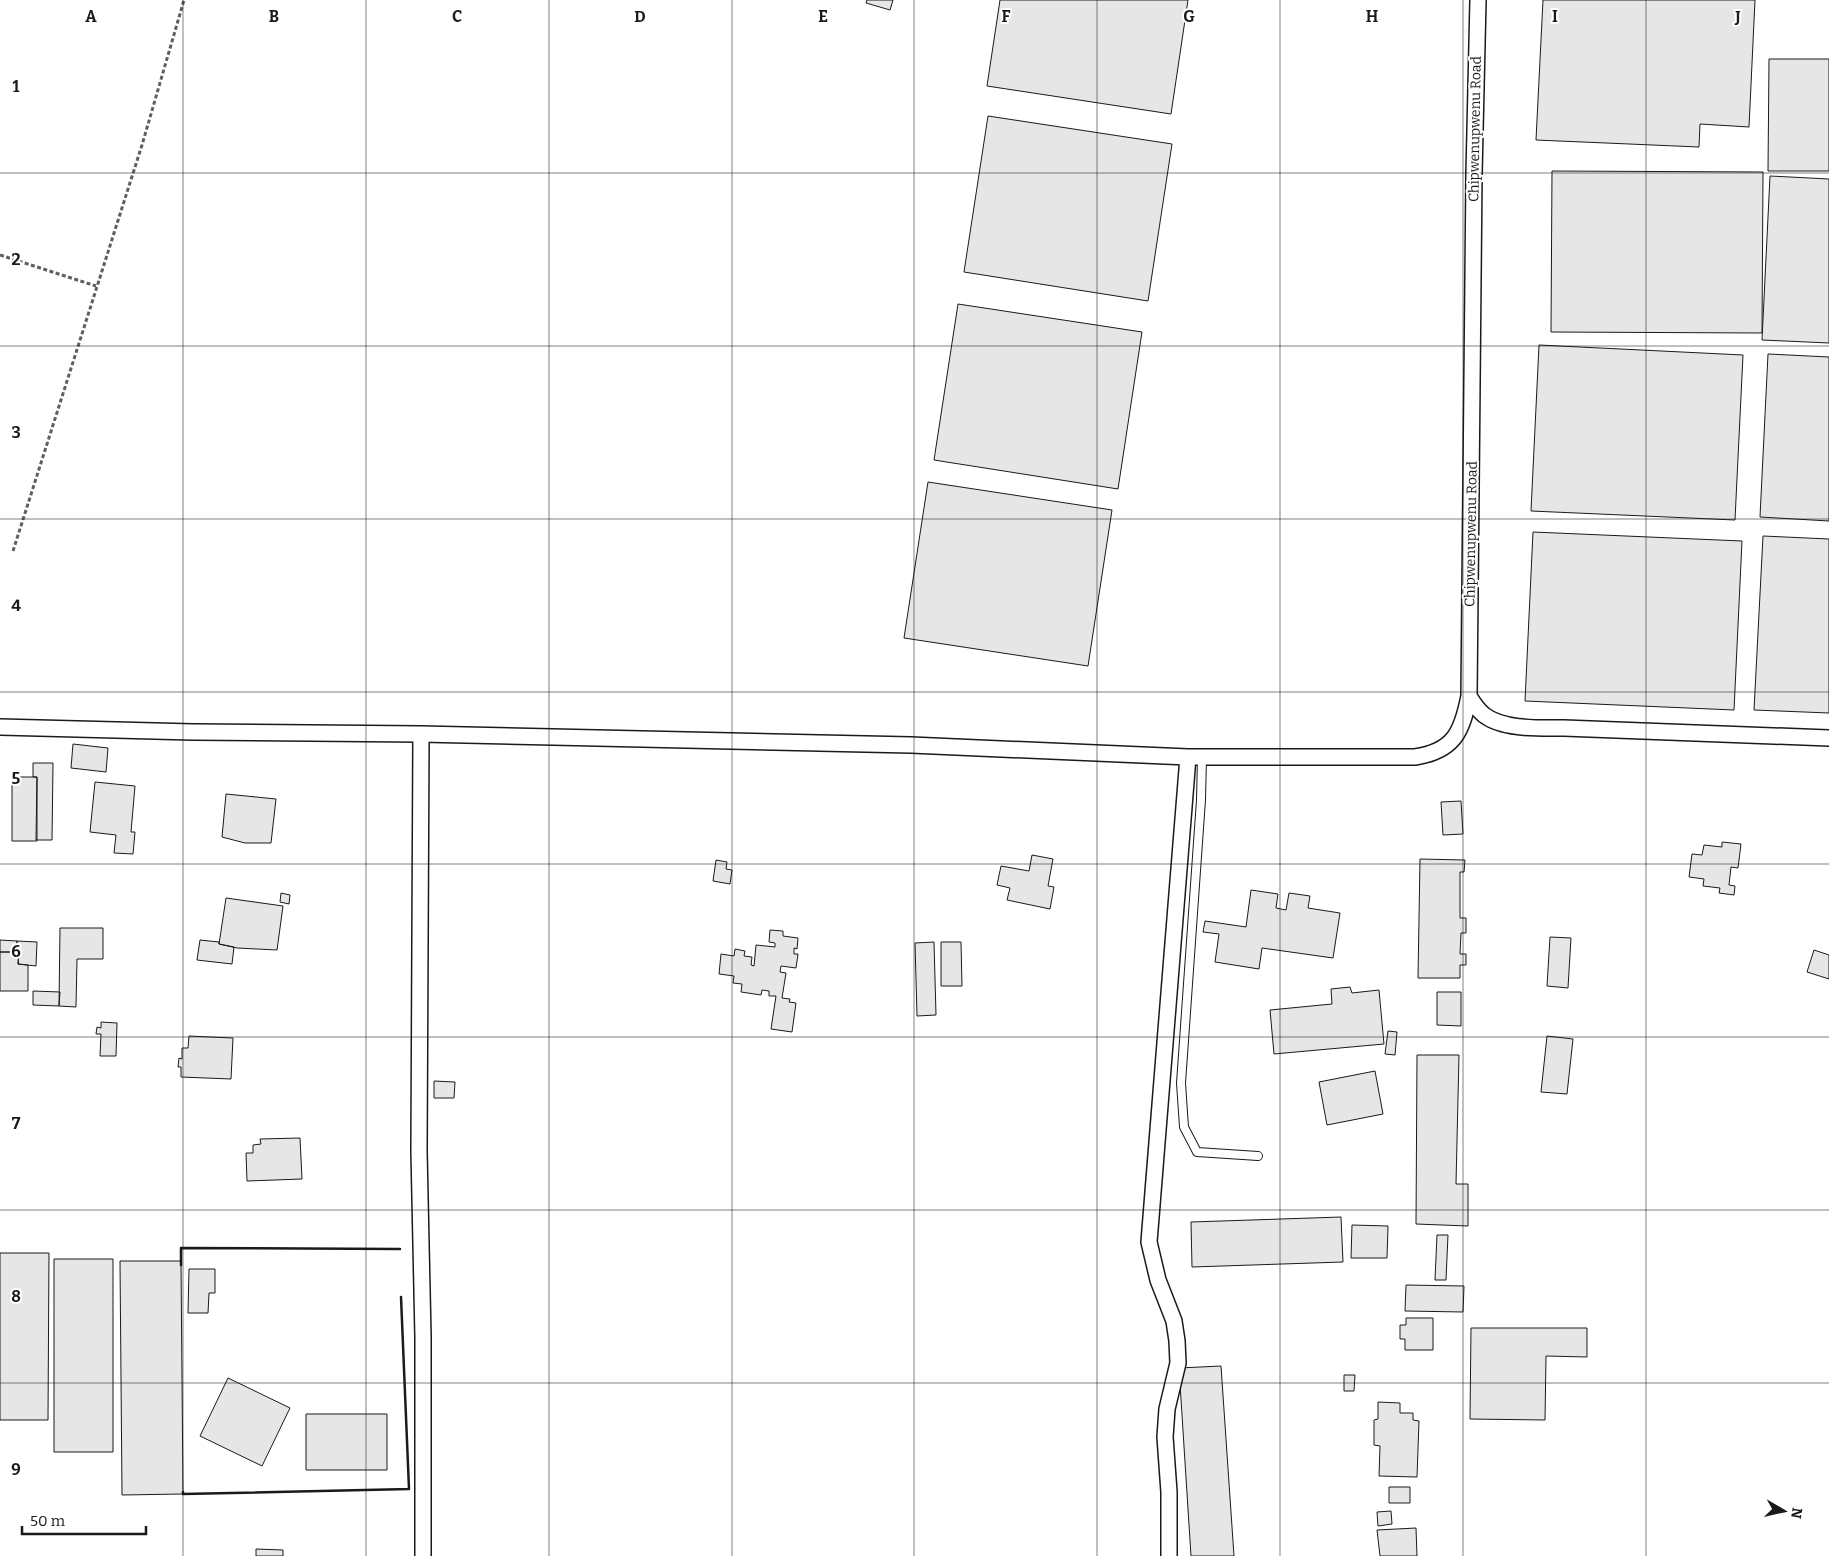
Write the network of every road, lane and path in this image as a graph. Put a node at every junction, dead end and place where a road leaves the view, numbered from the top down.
1 (184, 0) edge
2 (1478, 0) edge
3 (0, 256) edge
4 (96, 286) junction
5 (13, 551) dead end
6 (1469, 696) junction
7 (0, 727) edge
8 (422, 734) junction
9 (1829, 738) edge
10 (1195, 757) junction
11 (1258, 1156) dead end
12 (423, 1556) edge
13 (1169, 1556) edge

1 - 4 path
2 - 6 street, Chipwenupwenu Road
3 - 4 path
4 - 5 path
6 - 9 street
6 - 10 street, Chipwenupwenu Road
7 - 8 street, Chipwenupwenu Road
8 - 10 street, Chipwenupwenu Road
8 - 12 street
10 - 11 lane
10 - 13 street

